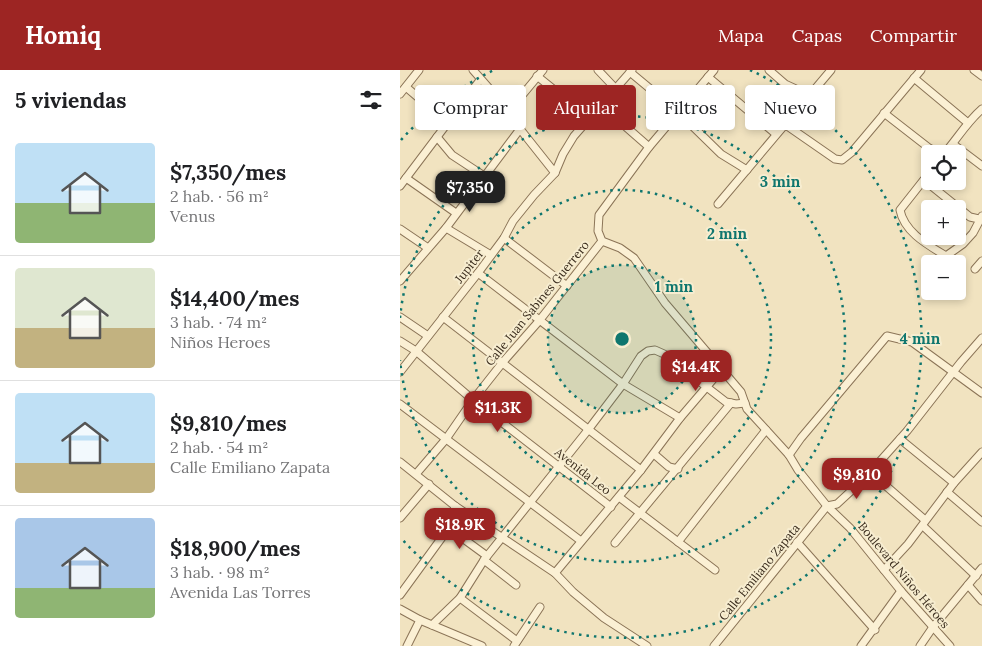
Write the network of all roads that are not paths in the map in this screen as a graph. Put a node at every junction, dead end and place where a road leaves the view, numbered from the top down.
1 (419, 70) edge
2 (473, 70) edge
3 (543, 70) edge
4 (598, 70) edge
5 (714, 70) edge
6 (769, 70) edge
7 (831, 70) edge
8 (921, 70) edge
9 (974, 70) edge
10 (631, 71) edge
11 (537, 76) junction
12 (982, 76) edge
13 (708, 77) junction
14 (914, 78) junction
15 (480, 80) junction
16 (476, 85) edge
17 (484, 85) edge
18 (548, 85) edge
19 (612, 85) edge
20 (618, 85) edge
21 (647, 85) edge
22 (701, 85) edge
23 (787, 85) edge
24 (817, 85) edge
25 (406, 87) junction
26 (526, 90) edge
27 (400, 94) edge
28 (415, 95) edge
29 (982, 108) edge
30 (884, 113) junction
31 (968, 123) junction
32 (443, 130) edge
33 (520, 130) joint
34 (579, 130) edge
35 (630, 130) edge
36 (663, 130) edge
37 (696, 130) edge
38 (780, 130) edge
39 (793, 130) edge
40 (776, 134) junction
41 (438, 137) junction
42 (953, 144) joint
43 (925, 145) edge
44 (649, 147) junction
45 (982, 166) edge
46 (747, 170) junction
47 (555, 173) junction
48 (484, 176) junction
49 (406, 178) junction
50 (921, 183) edge
51 (400, 186) edge
52 (936, 190) edge
53 (718, 204) dead end
54 (456, 213) junction
55 (981, 218) edge
56 (446, 228) junction
57 (400, 229) edge
58 (504, 238) junction
59 (602, 241) junction
60 (428, 248) junction
61 (491, 256) junction
62 (982, 261) edge
63 (975, 269) dead end
64 (478, 273) junction
65 (400, 281) edge
66 (567, 286) junction
67 (400, 317) edge
68 (443, 317) junction
69 (539, 321) junction
70 (428, 336) junction
71 (982, 338) edge
72 (400, 341) edge
73 (416, 351) junction
74 (503, 362) junction
75 (721, 370) junction
76 (400, 372) edge
77 (953, 372) junction
78 (623, 384) junction
79 (706, 386) junction
80 (982, 393) edge
81 (473, 400) junction
82 (732, 403) junction
83 (746, 403) junction
84 (400, 404) edge
85 (680, 418) junction
86 (588, 430) junction
87 (766, 430) junction
88 (446, 439) junction
89 (900, 439) junction
90 (654, 454) junction
91 (788, 455) junction
92 (981, 457) edge
93 (400, 462) edge
94 (559, 466) junction
95 (678, 469) junction
96 (641, 470) junction
97 (870, 472) junction
98 (416, 474) junction
99 (954, 483) junction
100 (428, 484) junction
101 (947, 492) junction
102 (619, 497) junction
103 (531, 502) junction
104 (455, 506) junction
105 (827, 506) junction
106 (610, 507) junction
107 (641, 513) junction
108 (400, 518) edge
109 (982, 522) edge
110 (924, 523) junction
111 (451, 526) junction
112 (503, 538) junction
113 (582, 541) junction
114 (678, 542) junction
115 (797, 542) junction
116 (615, 543) dead end
117 (485, 558) junction
118 (982, 568) edge
119 (715, 570) dead end
120 (884, 570) junction
121 (555, 573) junction
122 (976, 576) junction
123 (516, 585) dead end
124 (968, 585) junction
125 (901, 591) junction
126 (400, 595) edge
127 (460, 598) junction
128 (982, 602) edge
129 (540, 607) dead end
130 (400, 608) edge
131 (420, 620) junction
132 (432, 625) junction
133 (933, 627) junction
134 (874, 630) junction
135 (462, 642) edge
136 (516, 644) edge
137 (407, 646) edge
138 (482, 646) edge
139 (647, 646) edge
140 (714, 646) edge
141 (862, 646) edge
142 (920, 646) edge
143 (950, 646) edge

1 - 25 street
2 - 15 street
3 - 11 street
4 - 19 street
5 - 13 street
6 - 23 street
7 - 24 street
8 - 14 street
9 - 12 street
10 - 20 street, Jupiter
10 - 21 street
11 - 18 street
11 - 26 street
13 - 22 street
13 - 40 street
14 - 30 street
14 - 31 street
15 - 16 street
15 - 17 street
25 - 27 street
25 - 28 street
29 - 31 street
30 - 39 street
30 - 43 street
31 - 42 street
32 - 41 street
33 - 47 street
33 - 48 street
34 - 47 street, Jupiter
35 - 44 street
36 - 44 street
37 - 46 street
38 - 40 street
40 - 46 street
41 - 48 street
41 - 49 street
42 - 45 street
44 - 59 street
46 - 53 street
47 - 58 street, Jupiter
48 - 54 street
49 - 51 street
49 - 54 street
50 - 55 street
52 - 55 street
54 - 56 street
56 - 60 street
56 - 61 street
57 - 60 street
58 - 61 street, Jupiter
58 - 66 street
59 - 66 street, Calle Juan Sabines Guerrero
59 - 75 street, Boulevard Niños Héroes
60 - 65 street
61 - 64 street, Jupiter
62 - 63 street
64 - 68 street, Jupiter
64 - 69 street
66 - 69 street, Calle Juan Sabines Guerrero
67 - 70 street
68 - 70 street, Jupiter
68 - 74 street
69 - 74 street, Calle Juan Sabines Guerrero
69 - 78 street
70 - 73 street, Jupiter
71 - 77 street, Calle Emiliano Zapata
72 - 73 street, Avenida Leo
73 - 76 street, Jupiter
73 - 81 street, Avenida Leo
74 - 81 street, Calle Juan Sabines Guerrero
74 - 86 street
75 - 79 street
75 - 83 street, Boulevard Niños Héroes
77 - 80 street
77 - 89 street, Calle Emiliano Zapata
77 - 91 street
78 - 79 street
78 - 85 street
78 - 86 street
79 - 82 street
79 - 85 street
81 - 88 street, Calle Juan Sabines Guerrero
81 - 94 street, Avenida Leo
82 - 83 street
82 - 95 street
83 - 87 street, Boulevard Niños Héroes
84 - 88 street
85 - 90 street
86 - 94 street
86 - 96 street
87 - 91 street, Boulevard Niños Héroes
87 - 114 street
88 - 98 street, Calle Juan Sabines Guerrero
88 - 103 street
89 - 97 street, Calle Emiliano Zapata
89 - 99 street
90 - 95 street
90 - 96 street
91 - 105 street, Boulevard Niños Héroes
92 - 99 street
93 - 98 street
94 - 103 street
94 - 106 street, Avenida Leo
95 - 107 street
96 - 102 street
97 - 105 street, Calle Emiliano Zapata
97 - 110 street
98 - 100 street
99 - 101 street
100 - 104 street
100 - 108 street
101 - 109 street
101 - 110 street
102 - 106 street
102 - 107 street
103 - 112 street
103 - 113 street
104 - 111 street
104 - 112 street
105 - 115 street, Calle Emiliano Zapata
105 - 120 street, Boulevard Niños Héroes
106 - 113 street
107 - 114 street
107 - 116 street
110 - 120 street
110 - 122 street
111 - 117 street
111 - 126 street
112 - 117 street
112 - 121 street
113 - 121 street
114 - 119 street
115 - 134 street
115 - 140 street, Calle Emiliano Zapata
117 - 123 street
117 - 127 street
118 - 122 street
120 - 125 street, Boulevard Niños Héroes
121 - 139 street
122 - 124 street
124 - 128 street
124 - 133 street
125 - 133 street, Boulevard Niños Héroes
125 - 134 street
127 - 132 street
127 - 136 street
129 - 136 street
130 - 131 street
131 - 132 street
131 - 137 street
132 - 135 street
133 - 142 street
133 - 143 street, Boulevard Niños Héroes
134 - 141 street
135 - 138 street

